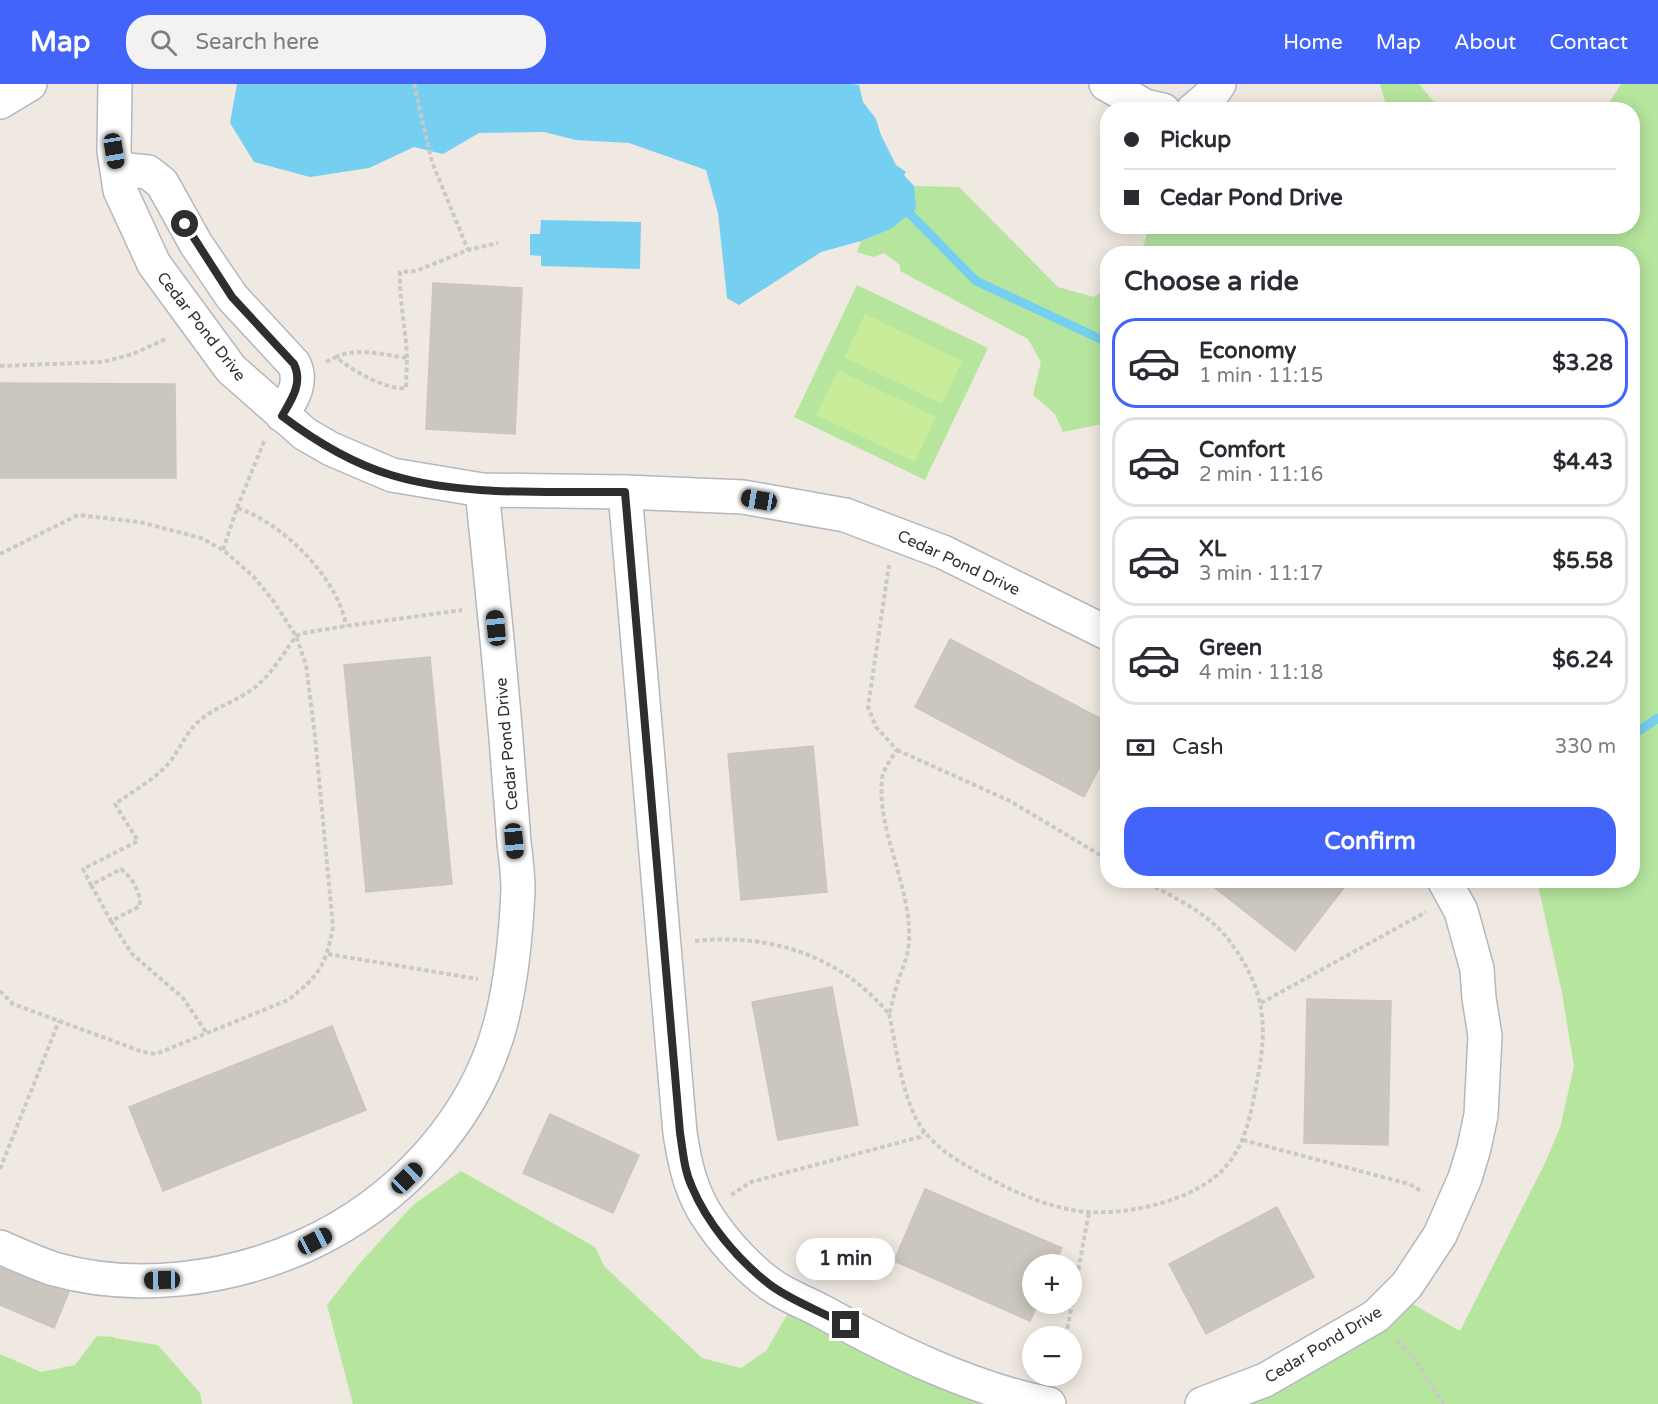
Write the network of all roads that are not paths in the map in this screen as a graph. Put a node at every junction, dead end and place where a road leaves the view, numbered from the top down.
1 (30, 84) edge
2 (115, 84) edge
3 (1106, 84) edge
4 (1219, 84) edge
5 (0, 102) edge
6 (1139, 102) edge
7 (1202, 102) edge
8 (117, 169) junction
9 (282, 416) junction
10 (483, 490) junction
11 (625, 492) junction
12 (1100, 629) edge
13 (1450, 890) edge
14 (0, 1248) edge
15 (1049, 1404) edge
16 (1202, 1404) edge

1 - 5 street
2 - 8 street, Cedar Pond Drive
3 - 6 street
4 - 7 street
8 - 9 street, Cedar Pond Drive
8 - 9 street
9 - 10 street, Cedar Pond Drive
10 - 11 street, Cedar Pond Drive
10 - 14 street, Cedar Pond Drive
11 - 12 street, Cedar Pond Drive
11 - 15 street
13 - 16 street, Cedar Pond Drive

